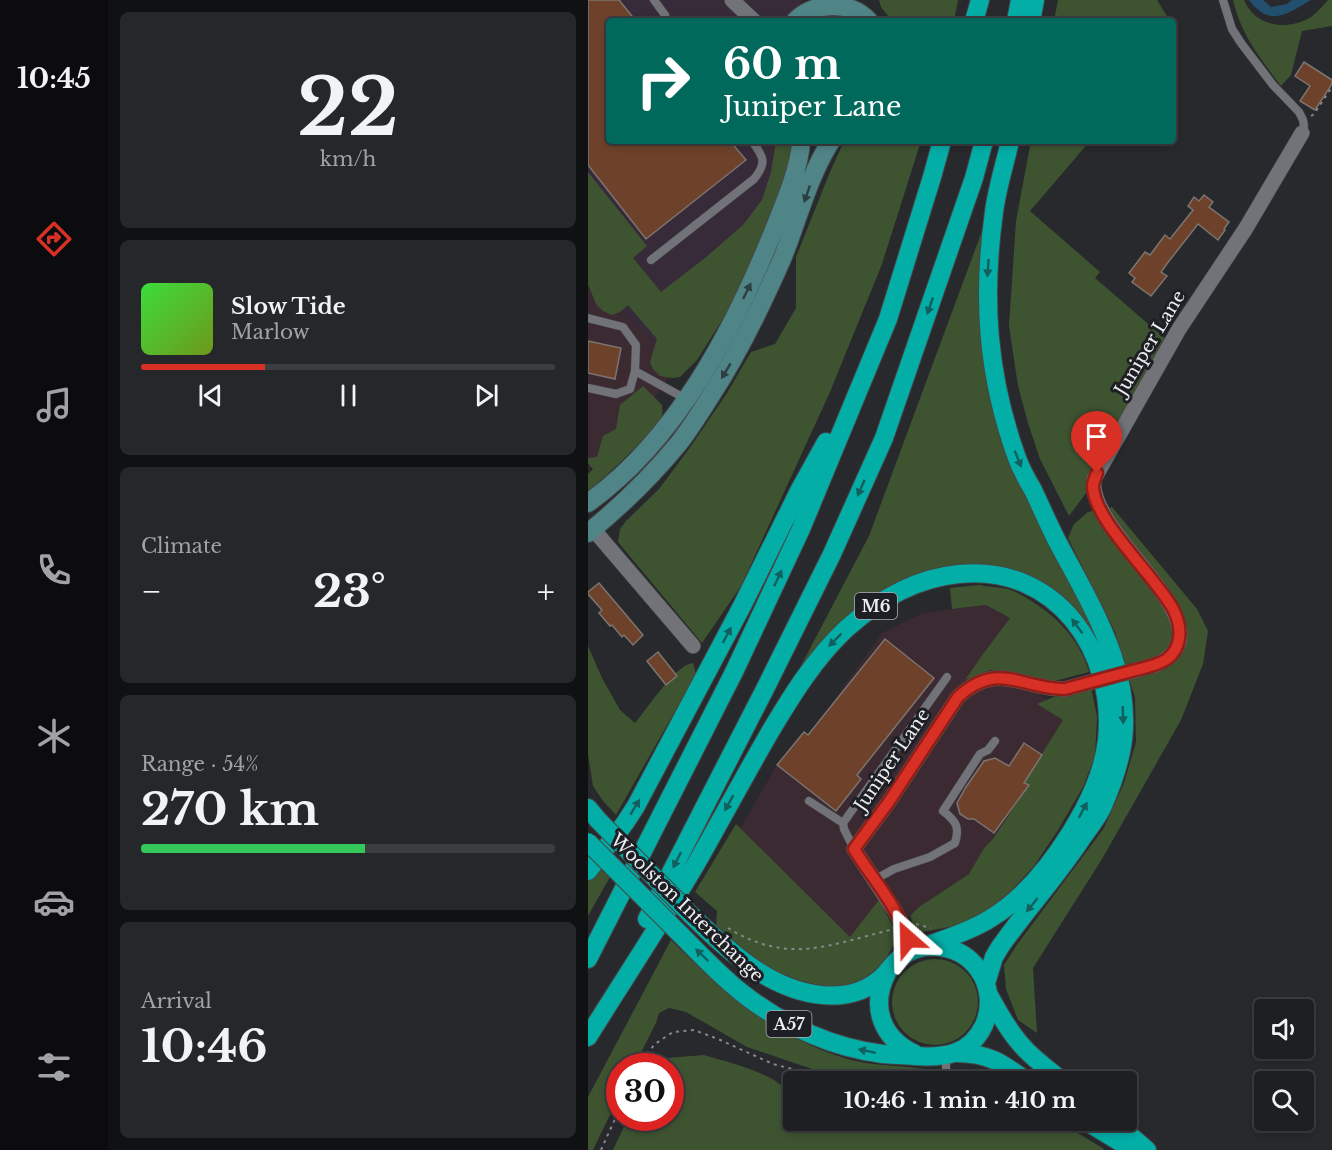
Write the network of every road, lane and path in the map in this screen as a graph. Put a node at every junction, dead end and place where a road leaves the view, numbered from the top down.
1 (654, 0) edge
2 (732, 0) edge
3 (819, 0) edge
4 (860, 0) edge
5 (980, 0) edge
6 (1020, 0) edge
7 (1035, 0) edge
8 (1223, 0) edge
9 (751, 17) edge
10 (666, 18) edge
11 (797, 18) edge
12 (866, 18) edge
13 (869, 18) edge
14 (975, 18) edge
15 (1017, 18) edge
16 (1032, 18) edge
17 (1332, 87) edge
18 (1302, 127) junction
19 (754, 144) edge
20 (800, 144) edge
21 (829, 144) edge
22 (941, 144) edge
23 (983, 144) edge
24 (1009, 144) edge
25 (651, 260) dead end
26 (588, 318) edge
27 (635, 371) junction
28 (865, 373) junction
29 (588, 388) edge
30 (686, 399) junction
31 (588, 503) edge
32 (590, 531) edge
33 (693, 646) dead end
34 (947, 677) dead end
35 (995, 741) dead end
36 (809, 801) dead end
37 (593, 814) edge
38 (843, 823) junction
39 (588, 842) edge
40 (854, 849) junction
41 (588, 871) edge
42 (874, 880) junction
43 (726, 927) dead end
44 (892, 930) dead end
45 (918, 949) junction
46 (588, 959) edge
47 (887, 971) junction
48 (987, 989) junction
49 (588, 1036) edge
50 (648, 1053) edge
51 (951, 1054) junction
52 (926, 1057) junction
53 (800, 1071) edge
54 (946, 1071) edge
55 (1013, 1071) edge
56 (1050, 1071) edge
57 (609, 1131) edge
58 (1102, 1131) edge
59 (1125, 1131) edge
60 (600, 1150) edge
61 (1133, 1150) edge
62 (1147, 1150) edge

1 - 10 lane
2 - 9 street
3 - 11 main road
4 - 13 main road
5 - 14 highway
6 - 15 highway
7 - 16 highway
8 - 18 lane
11 - 12 main road
17 - 18 path
18 - 40 street, Juniper Lane, bridge
19 - 25 lane
30 -> 20 main road
21 -> 32 main road
22 - 28 highway
23 -> 49 highway, M6
24 -> 48 highway
26 - 27 lane
27 - 29 lane
27 - 30 lane
41 -> 28 highway
46 -> 28 highway
30 - 31 main road
32 - 33 street
34 - 38 lane
35 - 42 lane
36 - 38 lane
37 - 47 highway, Woolston Interchange / A57, bridge
38 - 40 lane
52 -> 39 highway, Woolston Interchange / A57, bridge
40 - 42 street
42 - 45 street
43 - 44 path
45 - 47 highway, Woolston Interchange / A57
45 - 48 highway
45 -> 49 highway, Woolston Interchange / M6
47 - 52 highway, Woolston Interchange / A57
48 - 51 highway
48 - 56 highway
50 - 53 path
51 - 52 highway, Woolston Interchange / A57
51 - 54 lane
51 - 55 highway, A57
57 - 60 path
58 - 61 highway
59 - 62 highway

